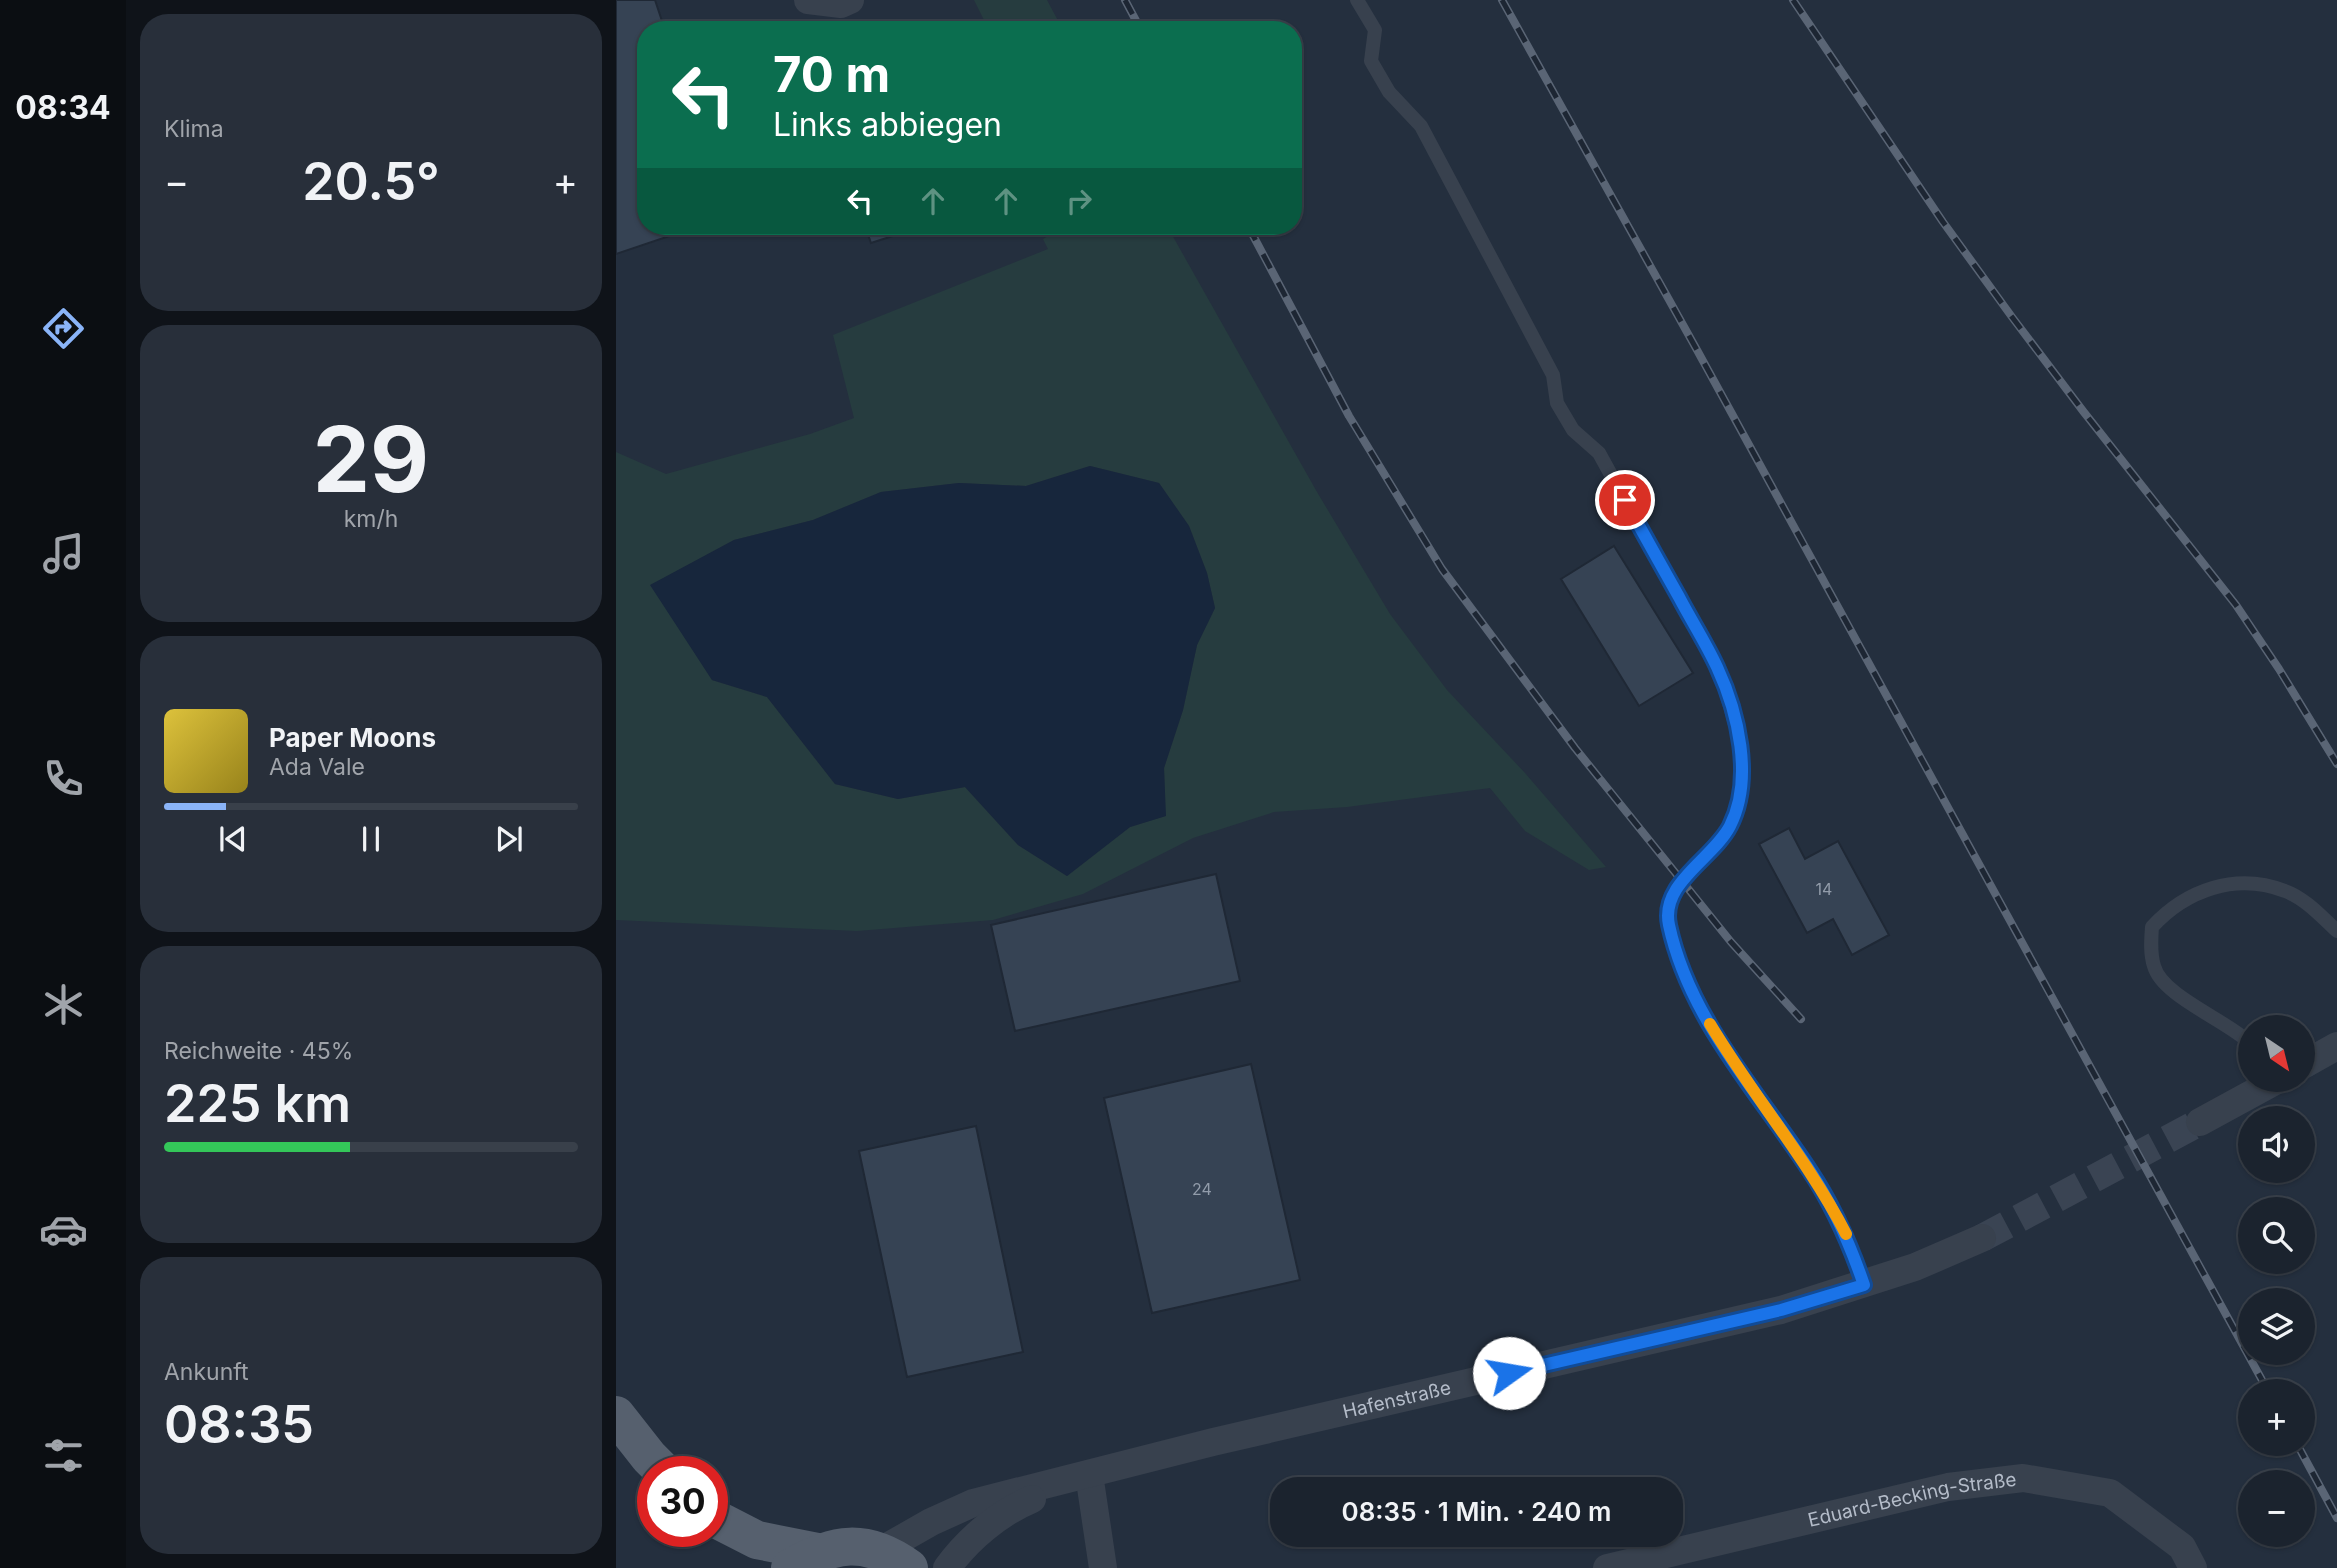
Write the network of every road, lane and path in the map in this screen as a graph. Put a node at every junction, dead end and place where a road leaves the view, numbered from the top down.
1 (808, 0) edge
2 (850, 0) edge
3 (1357, 0) edge
4 (2337, 931) edge
5 (2238, 1032) edge
6 (2337, 1046) edge
7 (2315, 1058) edge
8 (2255, 1092) edge
9 (2200, 1122) tunnel mouth
10 (1982, 1238) tunnel mouth
11 (1864, 1285) junction
12 (616, 1415) edge
13 (648, 1456) edge
14 (1089, 1474) junction
15 (728, 1525) edge
16 (804, 1560) edge
17 (895, 1560) edge
18 (947, 1568) edge
19 (1103, 1568) edge
20 (1607, 1568) edge
21 (2193, 1568) edge

1 - 2 street
3 - 11 lane
4 - 5 lane
6 - 7 street
8 - 9 street
10 - 11 street, Hafenstraße
11 - 14 street, Hafenstraße
12 - 13 main road
14 - 17 street, Hafenstraße
14 - 18 street, Hafenstraße
14 - 19 street
15 - 16 main road
16 - 17 main road
20 - 21 street, Eduard-Becking-Straße

